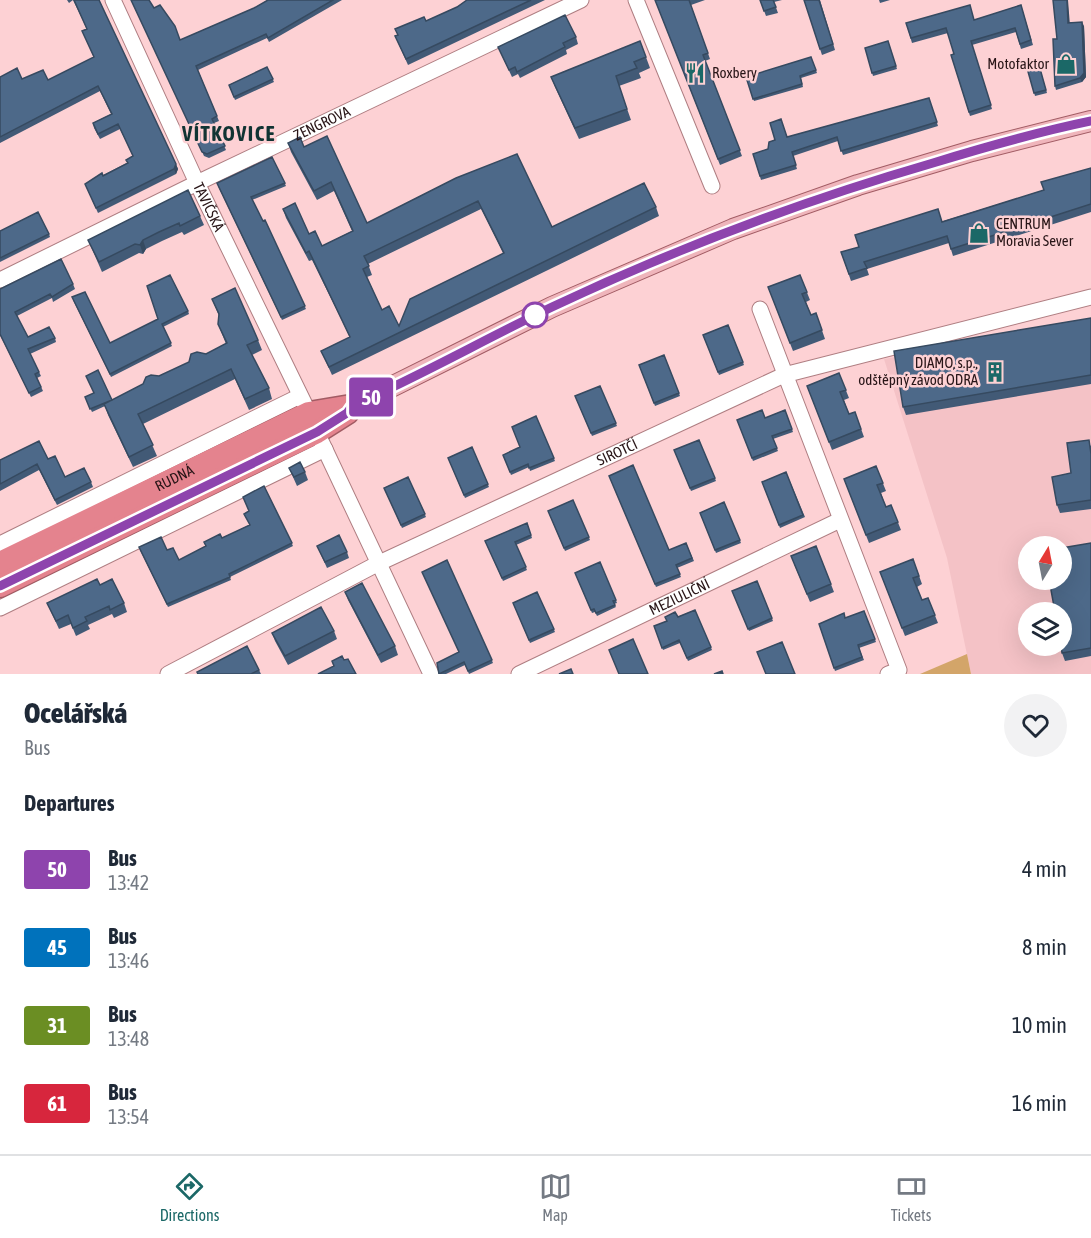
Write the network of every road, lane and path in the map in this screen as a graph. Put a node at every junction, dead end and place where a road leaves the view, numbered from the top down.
1 (113, 0) edge
2 (581, 0) edge
3 (636, 0) edge
4 (1091, 121) edge
5 (197, 183) junction
6 (712, 186) dead end
7 (0, 280) edge
8 (1091, 297) edge
9 (760, 309) dead end
10 (784, 375) junction
11 (352, 406) joint
12 (313, 423) junction
13 (840, 520) junction
14 (0, 544) edge
15 (0, 563) edge
16 (377, 564) junction
17 (0, 586) edge
18 (0, 608) edge
19 (894, 672) edge
20 (168, 674) edge
21 (431, 674) edge
22 (519, 674) edge

1 - 5 street, TAVIČSKÁ
2 - 5 street, ZENGROVA
3 - 6 street
4 - 11 main road, RUDNÁ
5 - 7 street, ZENGROVA
5 - 12 street, TAVIČSKÁ
8 - 10 street, SIROTČÍ
9 - 10 street
10 - 13 street
10 - 16 street, SIROTČÍ
11 - 12 highway, RUDNÁ
12 - 14 street
12 - 15 highway, RUDNÁ
12 - 16 street, TAVIČSKÁ
12 - 17 highway, RUDNÁ
12 - 18 street
13 - 19 street
13 - 22 street, MEZIULIČNÍ
16 - 20 street, SIROTČÍ
16 - 21 street, TAVIČSKÁ

